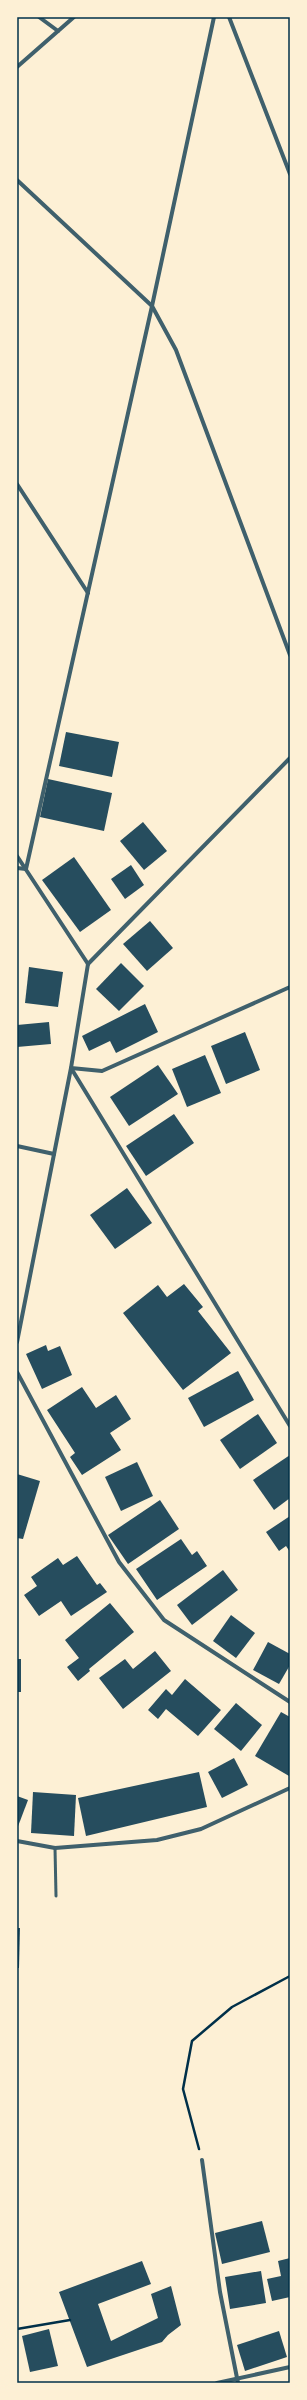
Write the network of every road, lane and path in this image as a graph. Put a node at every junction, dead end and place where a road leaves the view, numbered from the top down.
1 (39, 17) edge
2 (74, 17) edge
3 (214, 17) edge
4 (229, 17) edge
5 (58, 32) junction
6 (17, 67) edge
7 (290, 174) edge
8 (17, 180) edge
9 (152, 306) junction
10 (17, 484) edge
11 (88, 593) junction
12 (290, 655) edge
13 (290, 758) edge
14 (17, 856) edge
15 (17, 868) edge
16 (26, 869) junction
17 (88, 964) junction
18 (290, 987) edge
19 (71, 1068) junction
20 (17, 1146) edge
21 (54, 1154) junction
22 (17, 1342) edge
23 (17, 1372) edge
24 (290, 1426) edge
25 (290, 1702) edge
26 (290, 1788) edge
27 (17, 1841) edge
28 (55, 1848) junction
29 (56, 1896) dead end
30 (290, 1976) edge
31 (202, 2160) joint
32 (70, 2320) dead end
33 (17, 2329) edge
34 (290, 2367) edge
35 (237, 2378) junction
36 (217, 2383) edge
37 (238, 2383) edge

1 - 5 street
2 - 5 street
3 - 9 street
4 - 7 street
5 - 6 street
8 - 9 street
9 - 11 street
9 - 12 street
10 - 11 street
11 - 16 street
13 - 17 street
14 - 16 street
15 - 16 street
16 - 17 street
17 - 19 street
18 - 19 street
19 - 21 street
19 - 24 street
20 - 21 street
21 - 22 street
23 - 25 street
26 - 28 street
27 - 28 street
28 - 29 lane
30 - 31 path
31 - 35 street
32 - 33 path
34 - 35 street
35 - 36 street
35 - 37 street

